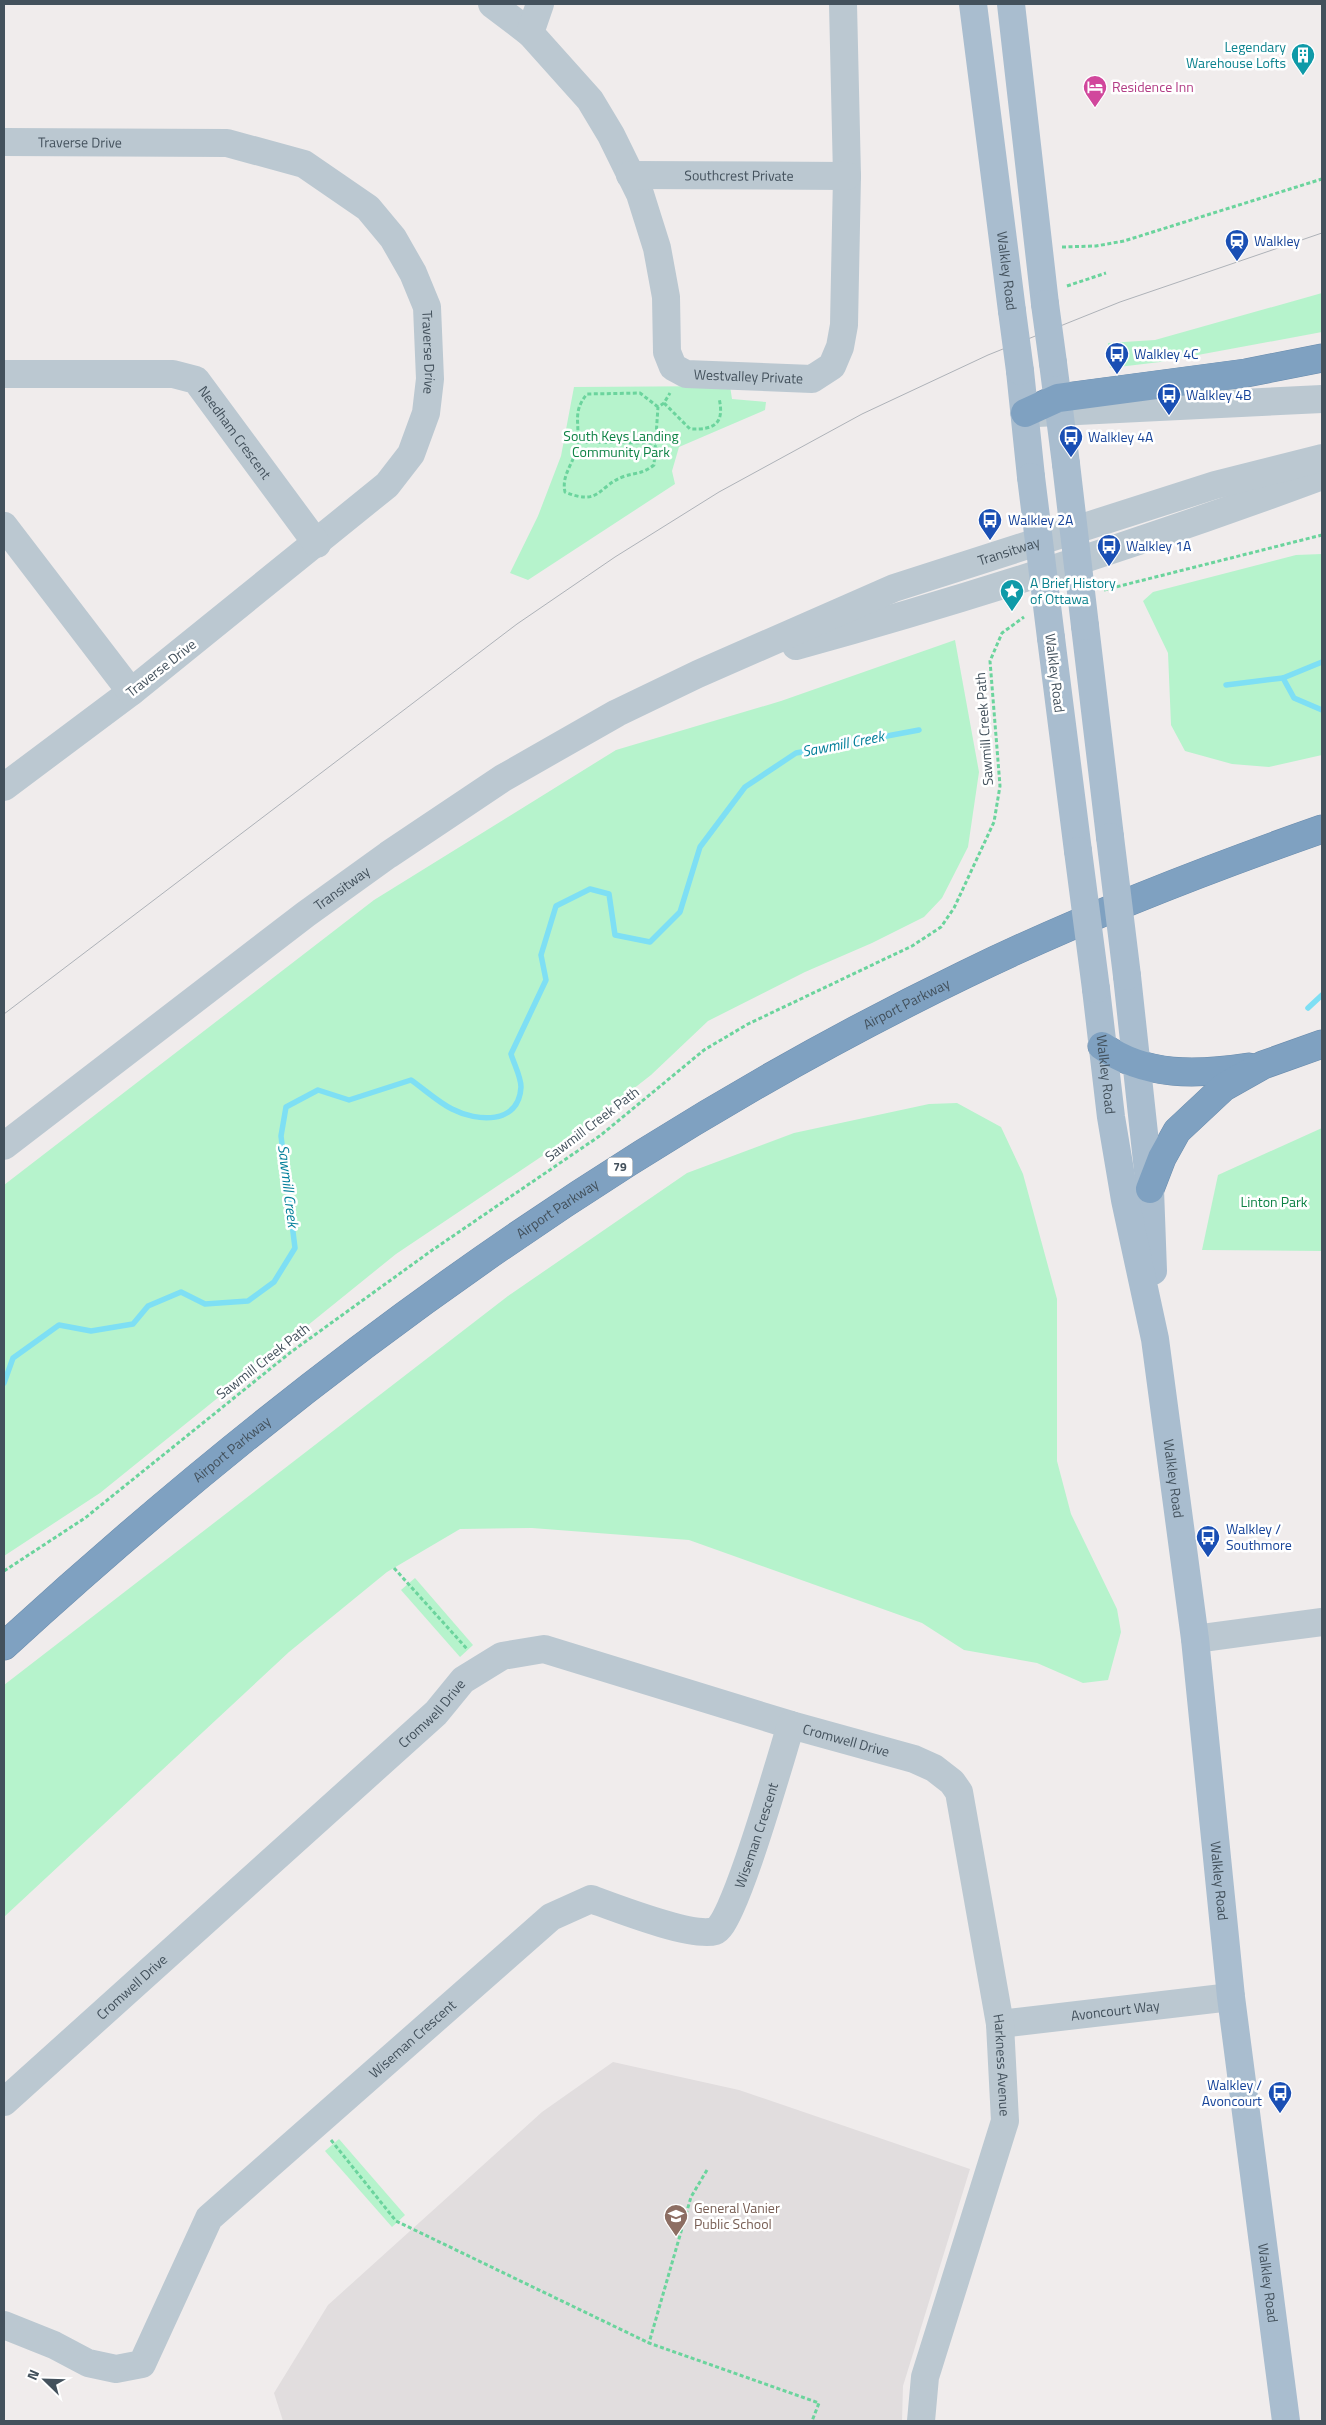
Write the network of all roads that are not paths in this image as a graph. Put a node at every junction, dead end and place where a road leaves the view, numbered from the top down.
1 (492, 4) edge
2 (540, 4) edge
3 (843, 4) edge
4 (973, 4) edge
5 (1011, 4) edge
6 (530, 34) junction
7 (4, 142) edge
8 (630, 175) junction
9 (846, 176) junction
10 (1322, 358) edge
11 (4, 374) edge
12 (1322, 399) edge
13 (1059, 406) junction
14 (1025, 413) junction
15 (1322, 458) edge
16 (1322, 476) edge
17 (4, 526) edge
18 (317, 544) junction
19 (705, 671) junction
20 (131, 692) junction
21 (4, 787) edge
22 (1322, 828) edge
23 (1322, 1044) edge
24 (1102, 1046) junction
25 (1138, 1065) junction
26 (1262, 1065) junction
27 (4, 1146) edge
28 (1150, 1189) junction
29 (1155, 1340) junction
30 (1322, 1622) edge
31 (1195, 1639) junction
32 (4, 1646) edge
33 (791, 1725) junction
34 (959, 1792) joint
35 (1232, 1997) junction
36 (1000, 2024) junction
37 (4, 2102) edge
38 (4, 2325) edge
39 (921, 2421) edge
40 (1286, 2421) edge

1 - 6 street, Westvalley Private
2 - 6 street
3 - 9 street, Westvalley Private
4 - 14 main road, Walkley Road, bridge
5 - 13 main road, Walkley Road, bridge
6 - 8 street, Westvalley Private
7 - 18 street, Traverse Drive
8 - 9 street, Southcrest Private
8 - 9 street, Westvalley Private
10 - 13 highway
11 - 18 street, Needham Crescent
12 - 13 street
13 - 14 highway
13 - 25 main road, Walkley Road, bridge
14 - 24 main road, Walkley Road, bridge
15 - 19 street, Transitway
16 - 19 street, Transitway
17 - 20 street
18 - 20 street, Traverse Drive
19 - 27 street, Transitway
20 - 21 street, Traverse Drive
22 - 32 highway, Airport Parkway / 79
23 - 26 highway
24 - 25 highway
24 - 29 main road, Walkley Road
25 - 26 highway
25 - 28 main road, Walkley Road
26 - 28 highway
28 - 29 main road, Walkley Road
29 - 31 main road, Walkley Road
30 - 31 street
31 - 35 main road, Walkley Road
33 - 34 street, Cromwell Drive
33 - 37 street, Cromwell Drive
33 - 38 street, Wiseman Crescent
34 - 36 street, Harkness Avenue
35 - 36 street, Avoncourt Way
35 - 40 main road, Walkley Road
36 - 39 street, Harkness Avenue

